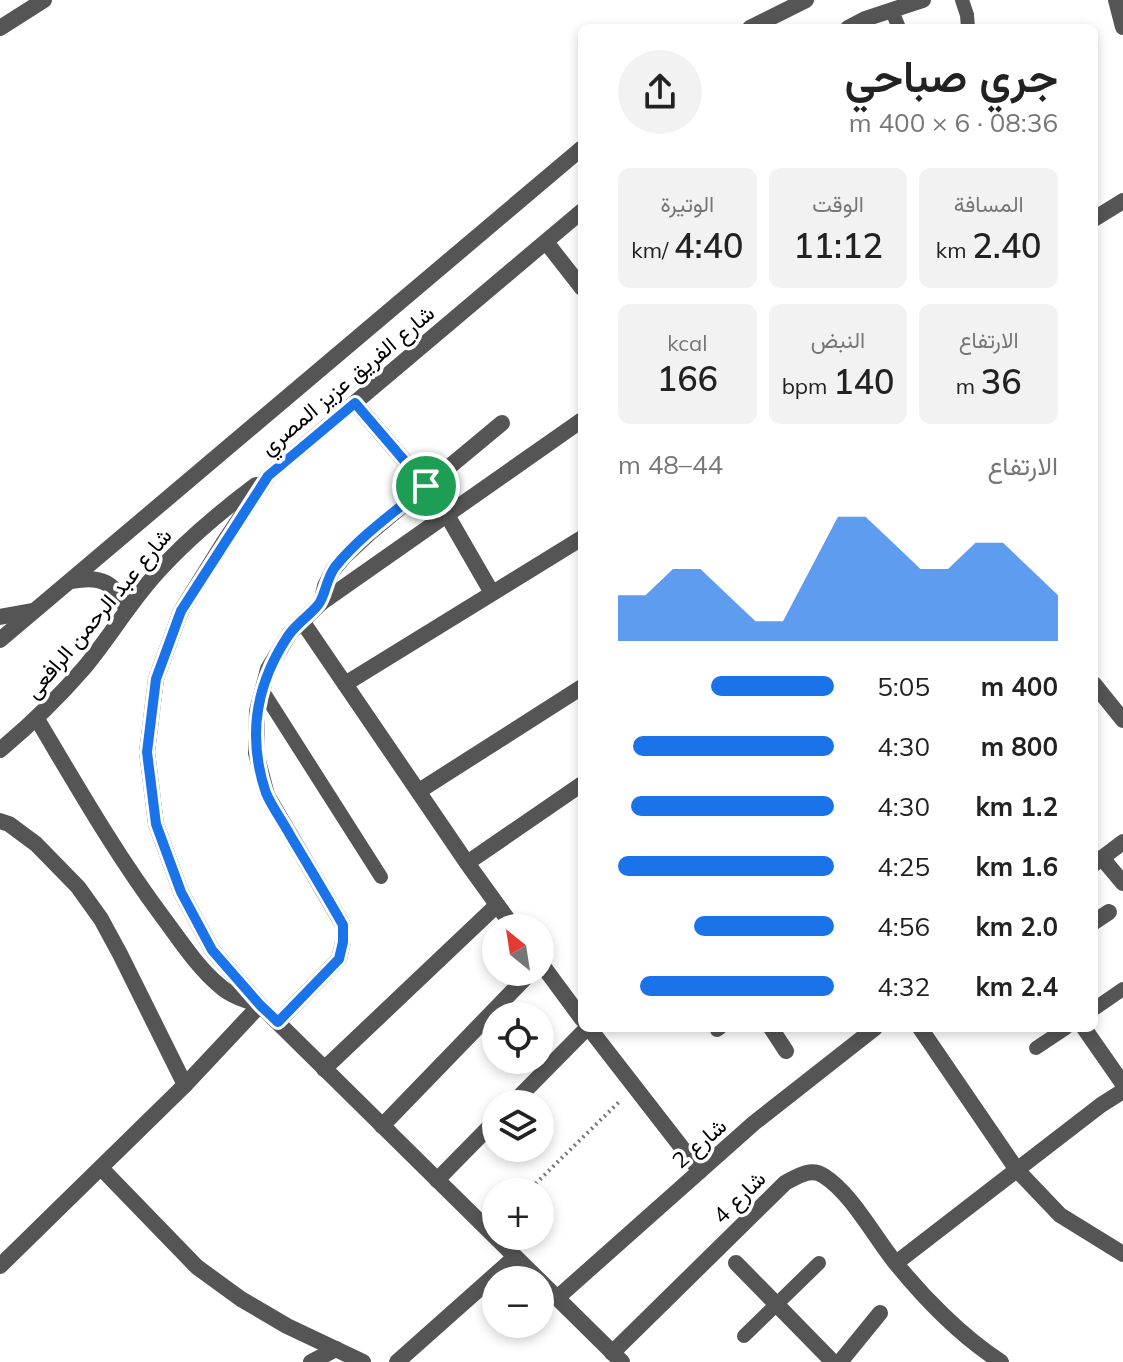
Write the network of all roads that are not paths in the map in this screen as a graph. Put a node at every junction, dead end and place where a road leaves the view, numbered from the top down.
1 (44, 0) edge
2 (806, 0) edge
3 (923, 0) edge
4 (962, 0) edge
5 (1116, 0) edge
6 (892, 11) junction
7 (758, 24) edge
8 (856, 24) edge
9 (897, 24) edge
10 (968, 24) edge
11 (1123, 27) edge
12 (0, 28) edge
13 (578, 151) edge
14 (1123, 201) edge
15 (578, 214) edge
16 (1098, 217) edge
17 (546, 242) junction
18 (578, 283) edge
19 (355, 403) junction
20 (502, 423) dead end
21 (578, 423) edge
22 (268, 476) junction
23 (426, 486) junction
24 (447, 515) junction
25 (578, 540) edge
26 (71, 581) junction
27 (492, 593) junction
28 (321, 603) junction
29 (127, 610) junction
30 (33, 611) junction
31 (0, 617) edge
32 (302, 621) junction
33 (0, 640) edge
34 (345, 684) junction
35 (1098, 689) edge
36 (262, 690) junction
37 (578, 690) edge
38 (37, 719) junction
39 (1123, 720) edge
40 (0, 750) edge
41 (578, 787) edge
42 (419, 791) junction
43 (0, 821) edge
44 (1123, 842) edge
45 (1098, 861) edge
46 (467, 863) junction
47 (381, 877) dead end
48 (1123, 883) edge
49 (497, 905) junction
50 (1109, 912) dead end
51 (504, 914) edge
52 (1098, 919) edge
53 (554, 979) edge
54 (517, 986) edge
55 (1123, 989) edge
56 (260, 1005) junction
57 (1098, 1006) edge
58 (578, 1008) edge
59 (278, 1022) junction
60 (584, 1032) edge
61 (591, 1032) edge
62 (774, 1032) edge
63 (870, 1032) edge
64 (930, 1032) edge
65 (1060, 1032) edge
66 (1087, 1032) edge
67 (1036, 1048) dead end
68 (786, 1051) dead end
69 (324, 1069) junction
70 (1123, 1084) edge
71 (185, 1085) junction
72 (526, 1090) edge
73 (1123, 1091) edge
74 (382, 1126) junction
75 (482, 1134) edge
76 (101, 1168) junction
77 (1017, 1170) junction
78 (700, 1171) junction
79 (437, 1180) junction
80 (1123, 1254) edge
81 (515, 1257) junction
82 (736, 1263) dead end
83 (819, 1263) dead end
84 (896, 1263) junction
85 (0, 1266) edge
86 (524, 1266) edge
87 (554, 1295) edge
88 (557, 1298) junction
89 (777, 1304) junction
90 (880, 1313) dead end
91 (744, 1336) dead end
92 (336, 1349) junction
93 (617, 1357) edge
94 (311, 1362) edge
95 (363, 1362) edge
96 (397, 1362) edge
97 (833, 1362) edge
98 (840, 1362) edge
99 (1001, 1362) edge

1 - 12 street
2 - 7 street
3 - 6 street
4 - 10 lane
5 - 11 street
6 - 8 street
6 - 9 lane
13 - 26 street, شارع الفريق عزيز المصري
14 - 16 street
15 - 17 street, شارع الفريق عزيز المصري
17 - 18 street
17 - 19 street, شارع الفريق عزيز المصري
19 - 22 street, شارع الفريق عزيز المصري
19 - 23 street
20 - 23 street
21 - 24 street
22 - 29 street, شارع عبد الرحمن الرافعى
22 - 56 street, شارع الفريق عزيز المصري
23 - 28 street
24 - 27 street
24 - 28 street
25 - 27 street
26 - 29 street
26 - 30 street, شارع الفريق عزيز المصري
27 - 34 street
28 - 32 street
29 - 38 street, شارع عبد الرحمن الرافعى
30 - 31 street
30 - 33 street, شارع الفريق عزيز المصري
32 - 34 street
32 - 36 street
34 - 42 street
35 - 39 street
36 - 47 lane
36 - 59 street
37 - 42 street
38 - 40 street, شارع عبد الرحمن الرافعى
38 - 56 street
41 - 46 street
42 - 46 street
43 - 71 street
44 - 45 street
45 - 48 street
46 - 49 street
49 - 51 street
49 - 69 street
50 - 52 street
53 - 58 street
54 - 74 street
55 - 57 lane
56 - 59 street, شارع الفريق عزيز المصري
56 - 71 street
59 - 69 street, شارع الفريق عزيز المصري
60 - 72 street
61 - 78 street
62 - 68 street
63 - 78 street, شارع 2
64 - 77 street
65 - 67 lane
66 - 70 street
69 - 74 street, شارع الفريق عزيز المصري
71 - 76 street
73 - 77 street
74 - 79 street, شارع الفريق عزيز المصري
75 - 79 street
76 - 85 street
76 - 92 street
77 - 80 street
77 - 84 street
78 - 88 street, شارع 2
79 - 81 street, شارع الفريق عزيز المصري
81 - 86 street, شارع الفريق عزيز المصري
81 - 96 street
82 - 89 street
83 - 89 lane
84 - 93 street, شارع 4
84 - 99 street, شارع 4
87 - 88 street, شارع الفريق عزيز المصري
88 - 93 street, شارع الفريق عزيز المصري
89 - 91 lane
89 - 97 street
90 - 98 street
92 - 94 street
92 - 95 street

